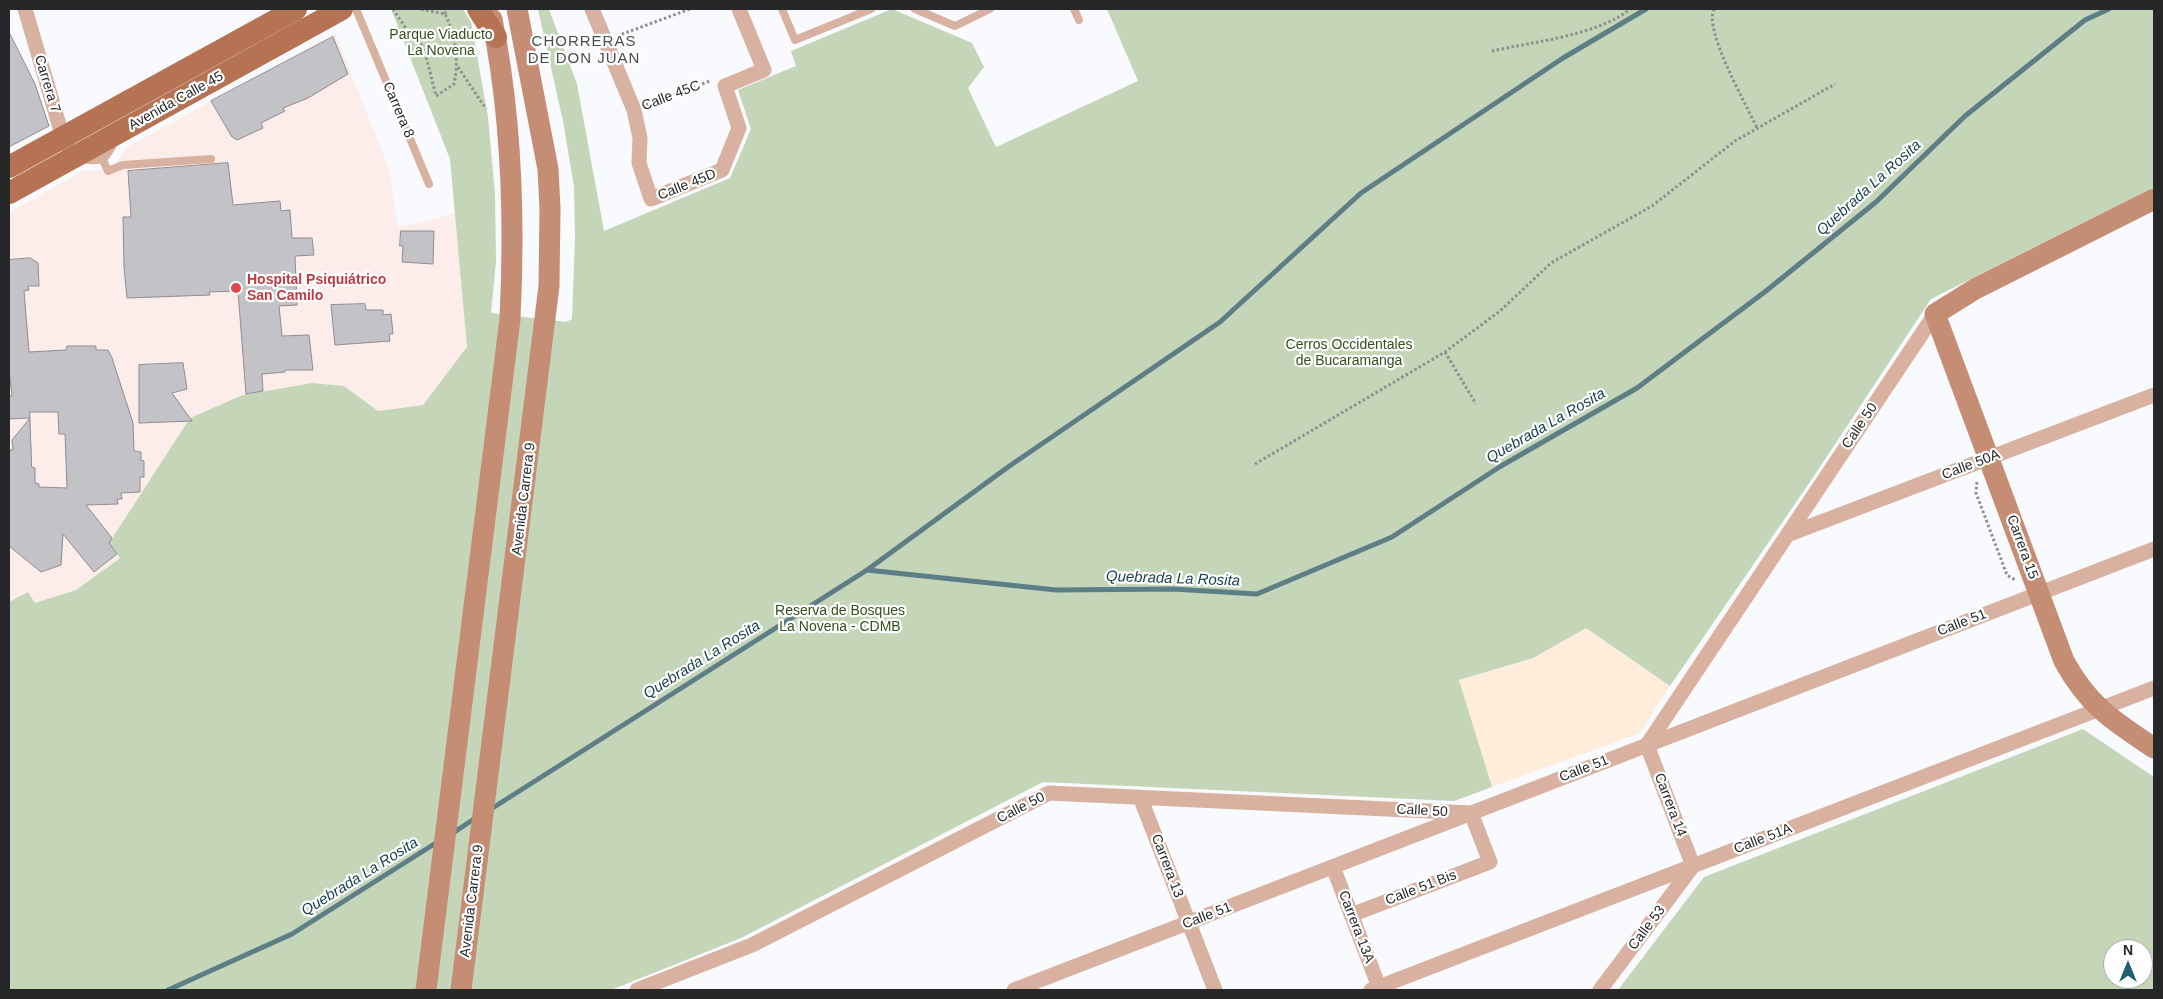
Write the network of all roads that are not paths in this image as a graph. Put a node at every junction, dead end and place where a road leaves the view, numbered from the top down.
1 (25, 9) edge
2 (296, 9) edge
3 (342, 9) edge
4 (356, 9) edge
5 (478, 9) edge
6 (490, 9) edge
7 (517, 9) edge
8 (592, 9) edge
9 (739, 9) edge
10 (782, 9) edge
11 (871, 9) edge
12 (915, 9) edge
13 (990, 9) edge
14 (1074, 9) edge
15 (1079, 20) dead end
16 (307, 28) junction
17 (496, 37) junction
18 (118, 133) junction
19 (68, 148) junction
20 (102, 158) junction
21 (211, 159) dead end
22 (9, 167) edge
23 (429, 184) dead end
24 (9, 193) edge
25 (2154, 199) edge
26 (1935, 314) junction
27 (2154, 395) edge
28 (1989, 458) junction
29 (1787, 535) junction
30 (2154, 549) edge
31 (2039, 593) junction
32 (2154, 688) edge
33 (2099, 709) junction
34 (1647, 745) junction
35 (2154, 748) edge
36 (1140, 797) junction
37 (1471, 813) junction
38 (1693, 866) junction
39 (1332, 867) junction
40 (1351, 915) junction
41 (1189, 923) junction
42 (1375, 989) edge
43 (426, 990) edge
44 (461, 990) edge
45 (638, 990) edge
46 (1014, 990) edge
47 (1215, 990) edge
48 (1600, 990) edge

1 - 19 street, Carrera 7
2 - 16 street
2 - 19 main road, Avenida Calle 45
3 - 16 main road, Avenida Calle 45
4 - 23 lane, Carrera 8
5 - 17 main road
6 - 17 main road
7 - 44 main road, Avenida Carrera 9
8 - 9 street, Calle 45D
10 - 11 lane
12 - 13 lane
14 - 15 lane
16 - 18 main road, Avenida Calle 45
17 - 43 main road
18 - 19 main road, Avenida Calle 45
18 - 20 lane
19 - 20 lane
19 - 22 main road, Avenida Calle 45
19 - 24 main road, Avenida Calle 45
20 - 21 lane
25 - 26 main road, Calle 50
26 - 28 main road, Carrera 15
26 - 29 street, Calle 50
27 - 28 street, Calle 50A
28 - 29 street, Calle 50A
28 - 31 main road, Carrera 15
29 - 34 street, Calle 50
30 - 31 street, Calle 51
31 - 33 main road, Carrera 15
31 - 34 street, Calle 51
32 - 33 street, Calle 51A
33 - 35 main road, Carrera 15
33 - 38 street, Calle 51A
34 - 37 street, Calle 51
34 - 38 street, Carrera 14
36 - 37 street, Calle 50
36 - 41 street, Carrera 13
36 - 45 street, Calle 50
37 - 39 street, Calle 51
37 - 40 street, Calle 51 Bis
38 - 42 street, Calle 51A
38 - 48 street, Calle 53
39 - 40 street, Carrera 13A
39 - 41 street, Calle 51
40 - 42 street, Carrera 13A
41 - 46 street, Calle 51
41 - 47 street, Carrera 13

